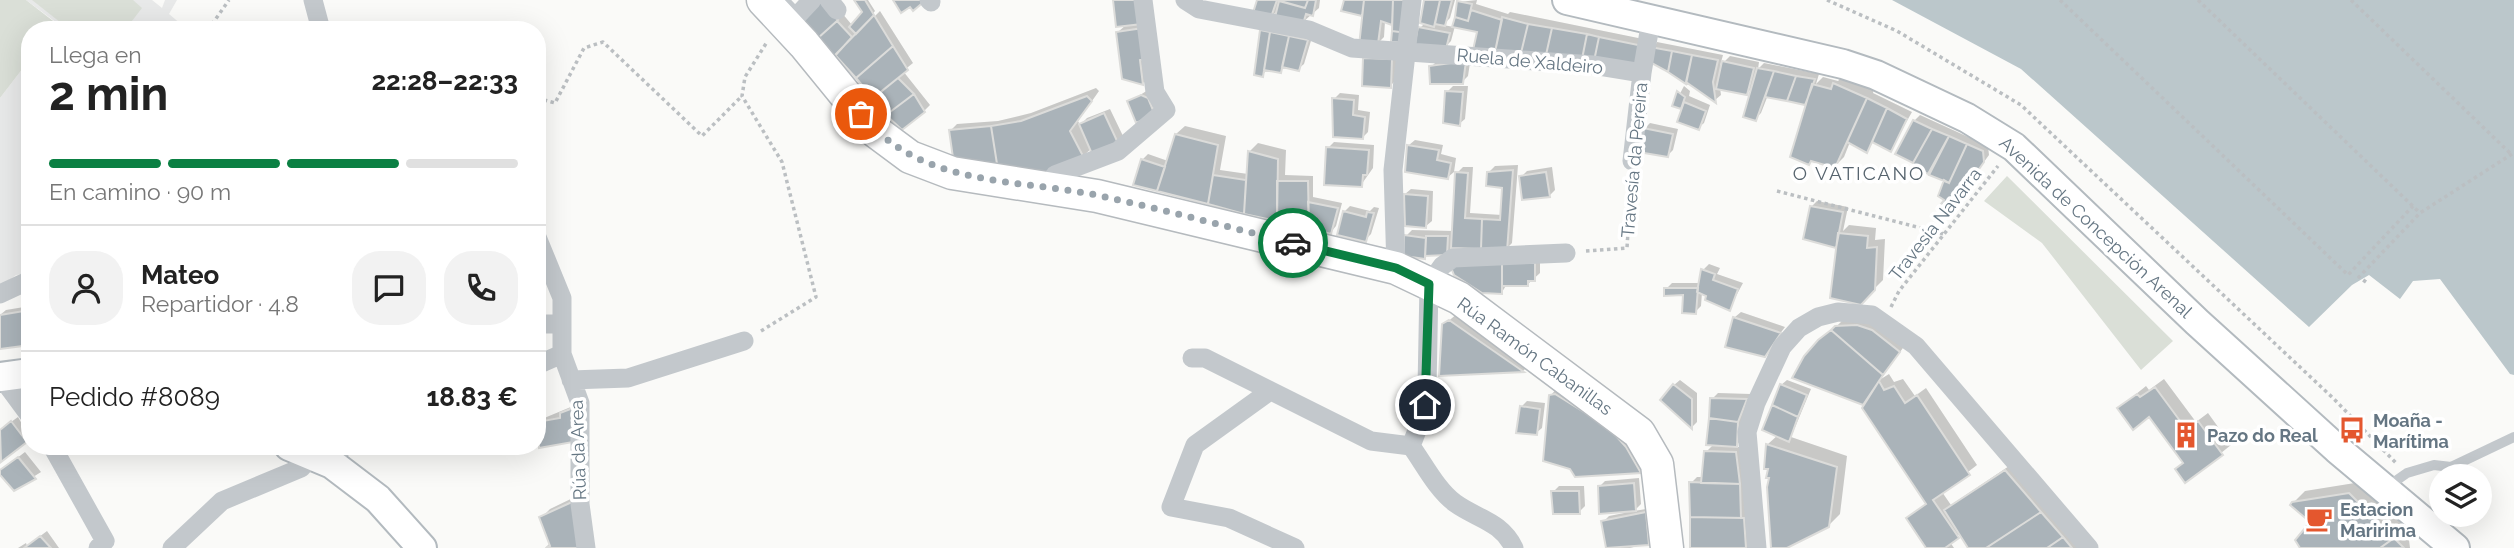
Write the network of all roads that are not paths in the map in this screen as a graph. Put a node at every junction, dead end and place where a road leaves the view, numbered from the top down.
1 (313, 0) edge
2 (812, 0) edge
3 (1143, 0) edge
4 (1185, 0) edge
5 (1412, 0) edge
6 (1567, 0) edge
7 (768, 6) edge
8 (1651, 20) junction
9 (319, 21) edge
10 (1406, 50) junction
11 (1642, 73) junction
12 (1632, 161) road end
13 (1050, 187) junction
14 (1566, 253) road end
15 (546, 259) edge
16 (1396, 268) junction
17 (21, 284) edge
18 (1429, 284) junction
19 (0, 294) edge
20 (546, 324) edge
21 (562, 324) junction
22 (744, 341) road end
23 (562, 354) junction
24 (1192, 358) dead end
25 (546, 361) edge
26 (21, 374) edge
27 (1, 377) edge
28 (571, 380) junction
29 (1270, 391) junction
30 (21, 404) edge
31 (2514, 437) edge
32 (1411, 446) junction
33 (57, 455) edge
34 (317, 455) edge
35 (323, 455) edge
36 (2466, 464) edge
37 (2429, 466) edge
38 (2383, 490) junction
39 (2445, 536) edge
40 (98, 548) edge
41 (172, 548) edge
42 (422, 548) edge
43 (586, 548) edge
44 (1295, 548) edge
45 (1514, 548) edge
46 (1667, 548) edge
47 (1757, 548) edge
48 (2089, 548) edge

1 - 9 street
2 - 7 street
3 - 13 street
4 - 10 street, Ruela de Xaldeiro
5 - 10 street
6 - 8 street, Avenida de Concepción Arenal
7 - 13 main road, Rúa Ramón Cabanillas
8 - 11 street
8 - 38 street, Avenida de Concepción Arenal
10 - 11 street, Ruela de Xaldeiro
10 - 16 street
11 - 12 street, Travesía da Pereira
13 - 16 main road, Rúa Ramón Cabanillas
14 - 18 street
15 - 21 street, Rúa da Area
16 - 18 main road, Rúa Ramón Cabanillas
17 - 19 street
18 - 32 street
18 - 46 main road, Rúa Ramón Cabanillas
20 - 21 street
21 - 23 street, Rúa da Area
22 - 28 street
23 - 25 street
23 - 28 street, Rúa da Area
24 - 29 street
26 - 27 street
27 - 30 street
28 - 43 street, Rúa da Area
29 - 32 street
29 - 44 street
31 - 36 lane
32 - 45 street
33 - 40 street
34 - 41 street
35 - 42 street
37 - 38 lane
38 - 39 street, Avenida de Concepción Arenal
47 - 48 street

